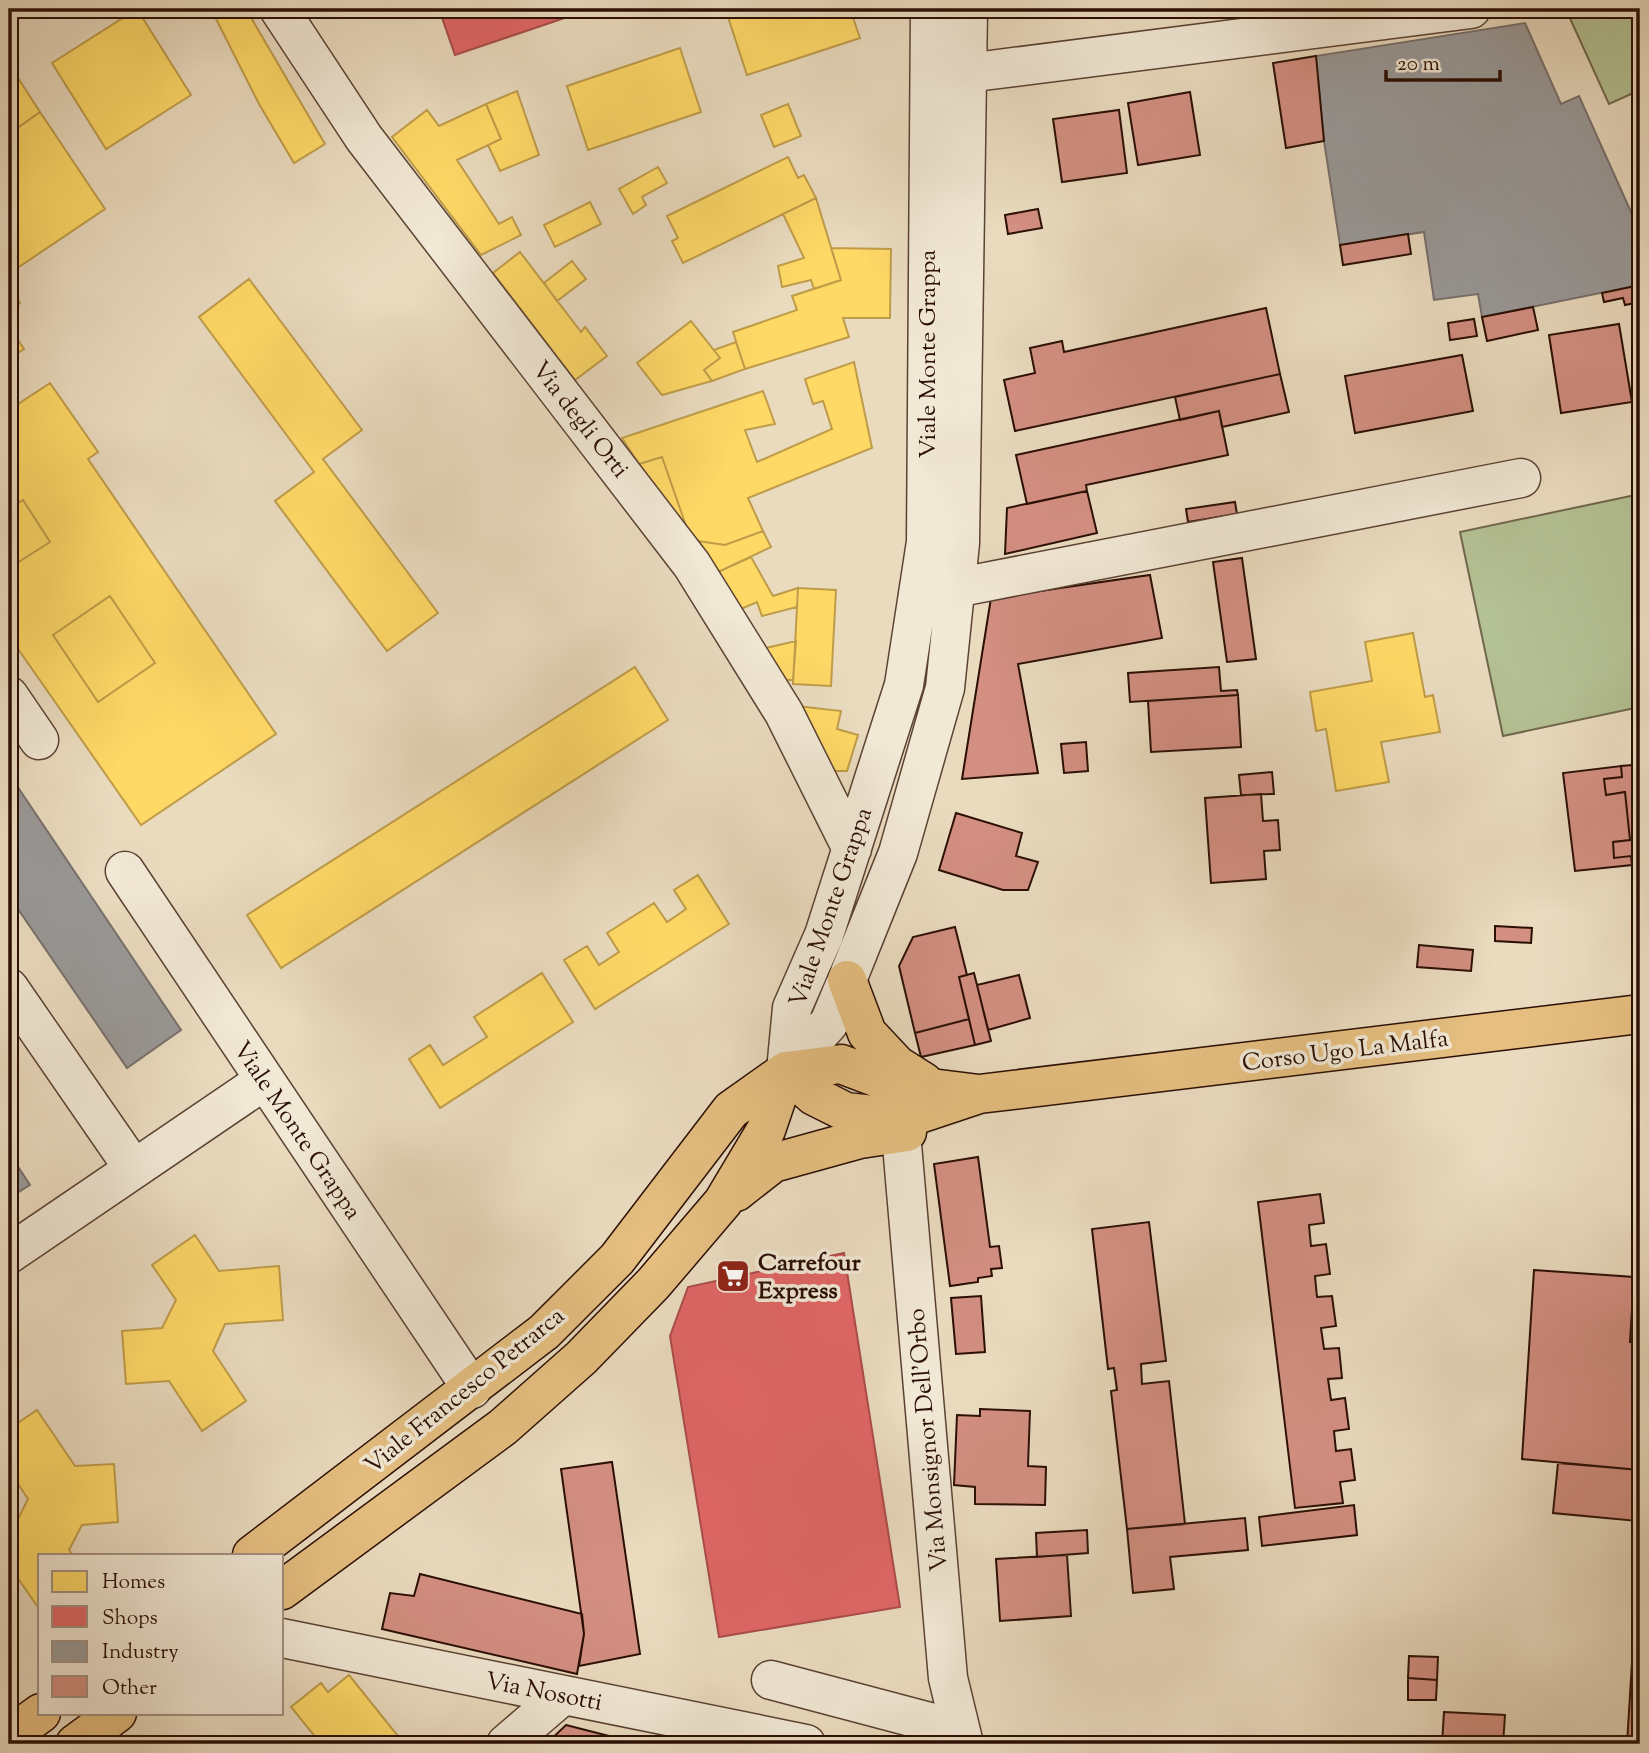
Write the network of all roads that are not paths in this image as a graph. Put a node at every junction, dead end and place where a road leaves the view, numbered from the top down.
1 (279, 9) edge
2 (930, 9) edge
3 (968, 9) edge
4 (1471, 9) edge
5 (967, 73) junction
6 (1521, 478) dead end
7 (955, 588) junction
8 (9, 696) edge
9 (39, 740) dead end
10 (852, 849) junction
11 (125, 871) dead end
12 (847, 980) junction
13 (9, 988) edge
14 (1640, 1014) edge
15 (786, 1071) junction
16 (265, 1080) junction
17 (932, 1087) junction
18 (1050, 1087) junction
19 (979, 1094) junction
20 (901, 1133) junction
21 (134, 1169) junction
22 (723, 1202) junction
23 (9, 1254) edge
24 (472, 1389) junction
25 (253, 1554) edge
26 (284, 1589) edge
27 (284, 1638) edge
28 (771, 1680) dead end
29 (563, 1695) junction
30 (40, 1714) edge
31 (116, 1714) edge
32 (714, 1735) edge
33 (9, 1736) edge
34 (962, 1737) edge
35 (75, 1744) edge
36 (506, 1744) edge
37 (806, 1744) edge

1 - 10 street, Via degli Orti
2 - 10 street, Viale Monte Grappa
3 - 5 street, Viale Monte Grappa
4 - 5 street
5 - 7 street, Viale Monte Grappa
6 - 7 street
7 - 12 street, Viale Monte Grappa
8 - 9 street
10 - 15 street, Viale Monte Grappa
11 - 16 street, Viale Monte Grappa
12 - 15 street, Viale Monte Grappa
12 - 17 main road, Corso Ugo La Malfa
13 - 21 street
14 - 18 main road, Corso Ugo La Malfa
15 - 17 main road, Corso Ugo La Malfa
15 - 19 main road, Corso Ugo La Malfa
15 - 22 main road, Viale Francesco Petrarca
15 - 24 main road, Viale Francesco Petrarca
16 - 21 street
16 - 24 street, Viale Monte Grappa
17 - 19 main road, Corso Ugo La Malfa
18 - 19 main road, Corso Ugo La Malfa
18 - 20 main road, Corso Ugo La Malfa
20 - 22 main road, Corso Ugo La Malfa
20 - 34 street, Via Monsignor Dell'Orbo
21 - 23 street
22 - 26 main road, Viale Francesco Petrarca
24 - 25 main road, Viale Francesco Petrarca
27 - 29 street, Via Nosotti
28 - 34 street
29 - 32 street, Via Nosotti
29 - 36 street
30 - 33 main road
31 - 35 main road
32 - 37 street, Via Nosotti

